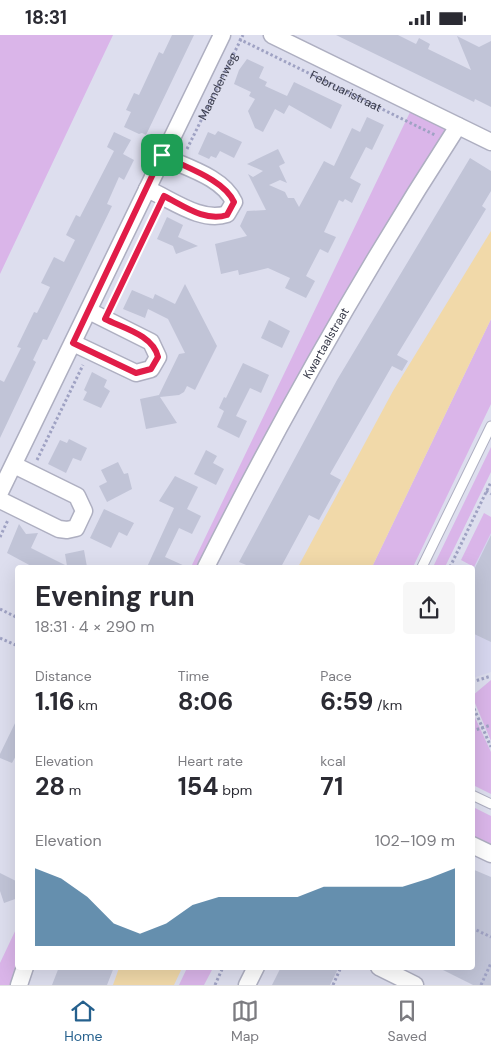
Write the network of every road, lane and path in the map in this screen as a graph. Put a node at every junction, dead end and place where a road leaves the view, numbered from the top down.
1 (243, 35) edge
2 (272, 35) edge
3 (229, 36) edge
4 (241, 40) junction
5 (458, 126) junction
6 (448, 141) junction
7 (491, 142) edge
8 (162, 155) junction
9 (179, 164) junction
10 (147, 189) junction
11 (164, 196) junction
12 (89, 311) junction
13 (105, 319) junction
14 (73, 343) junction
15 (90, 351) junction
16 (491, 426) edge
17 (14, 465) junction
18 (30, 474) junction
19 (491, 482) edge
20 (486, 491) junction
21 (0, 492) edge
22 (491, 494) edge
23 (7, 504) edge
24 (0, 537) edge
25 (207, 565) edge
26 (423, 565) edge
27 (451, 565) edge
28 (0, 609) edge
29 (15, 616) edge
30 (0, 638) edge
31 (15, 645) edge
32 (491, 676) edge
33 (475, 681) edge
34 (475, 711) edge
35 (491, 725) edge
36 (482, 728) junction
37 (475, 730) edge
38 (491, 747) edge
39 (475, 796) edge
40 (491, 804) edge
41 (475, 846) edge
42 (491, 854) edge
43 (475, 929) edge
44 (491, 937) edge
45 (491, 963) edge
46 (24, 970) edge
47 (222, 970) edge
48 (254, 970) edge
49 (340, 970) edge
50 (385, 970) edge
51 (19, 985) edge
52 (215, 985) edge
53 (247, 985) edge
54 (333, 985) edge
55 (415, 985) edge
56 (481, 985) edge

1 - 4 path, Maandenweg
2 - 5 street, Februaristraat
3 - 4 path, Februaristraat
3 - 8 street, Maandenweg
4 - 6 path, Februaristraat
4 - 9 path, Maandenweg
5 - 6 street, Kwartaalstraat
5 - 7 street, Februaristraat
6 - 25 street, Kwartaalstraat
8 - 9 street
8 - 10 street, Maandenweg
9 - 11 street
10 - 11 street
10 - 12 street, Maandenweg
11 - 13 path
12 - 13 street
12 - 14 street, Maandenweg
13 - 15 street
14 - 15 street
14 - 17 street, Maandenweg
15 - 18 path
16 - 26 lane
17 - 18 street
17 - 21 street, Maandenweg
18 - 23 street
19 - 20 path
20 - 22 path
20 - 27 path
23 - 24 path
28 - 29 path
30 - 31 path
32 - 33 path
34 - 36 path
35 - 36 path
36 - 37 path
36 - 38 path
39 - 40 lane
41 - 42 street
43 - 44 path
45 - 56 path
46 - 51 street
47 - 52 path
48 - 53 street
49 - 54 path
50 - 55 street

